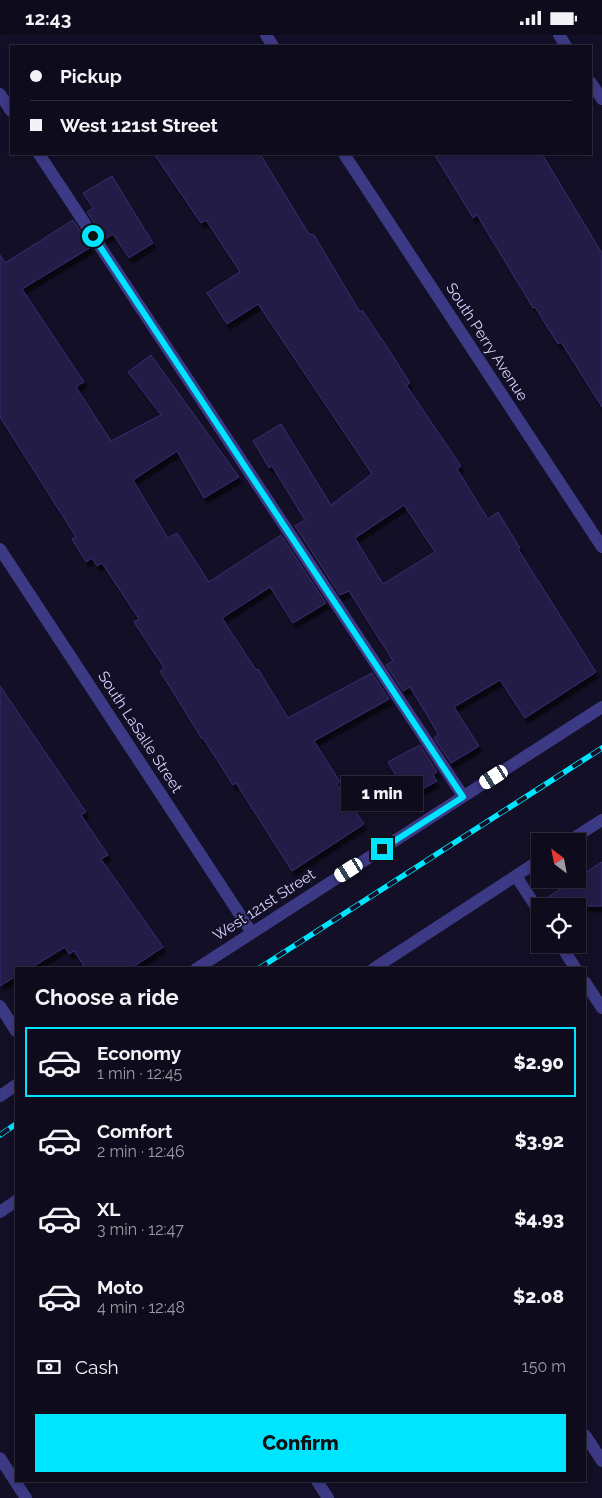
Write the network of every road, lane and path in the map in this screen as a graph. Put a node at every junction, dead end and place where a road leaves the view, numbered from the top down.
1 (592, 84) edge
2 (0, 94) edge
3 (602, 99) edge
4 (10, 109) edge
5 (40, 155) edge
6 (345, 155) edge
7 (602, 547) edge
8 (0, 549) edge
9 (602, 707) edge
10 (463, 797) junction
11 (602, 820) edge
12 (582, 833) edge
13 (531, 867) edge
14 (516, 876) junction
15 (531, 899) edge
16 (252, 933) junction
17 (566, 953) edge
18 (199, 967) edge
19 (377, 967) edge
20 (575, 967) edge
21 (586, 984) edge
22 (0, 1006) edge
23 (602, 1008) edge
24 (15, 1029) edge
25 (15, 1086) edge
26 (0, 1095) edge
27 (15, 1202) edge
28 (0, 1212) edge
29 (586, 1437) edge
30 (0, 1458) edge
31 (602, 1461) edge
32 (15, 1481) edge
33 (16, 1482) edge
34 (318, 1482) edge
35 (26, 1498) edge
36 (328, 1498) edge

1 - 3 street
2 - 4 street
5 - 10 street
6 - 7 street, South Perry Avenue
8 - 16 street, South LaSalle Street
9 - 10 street, West 121st Street
10 - 16 street, West 121st Street
11 - 12 street
13 - 14 street
14 - 15 street
14 - 19 street
16 - 18 street, West 121st Street
17 - 20 street
21 - 23 street
22 - 24 street
25 - 26 street
27 - 28 street
29 - 31 street
30 - 32 street
33 - 35 street
34 - 36 street

